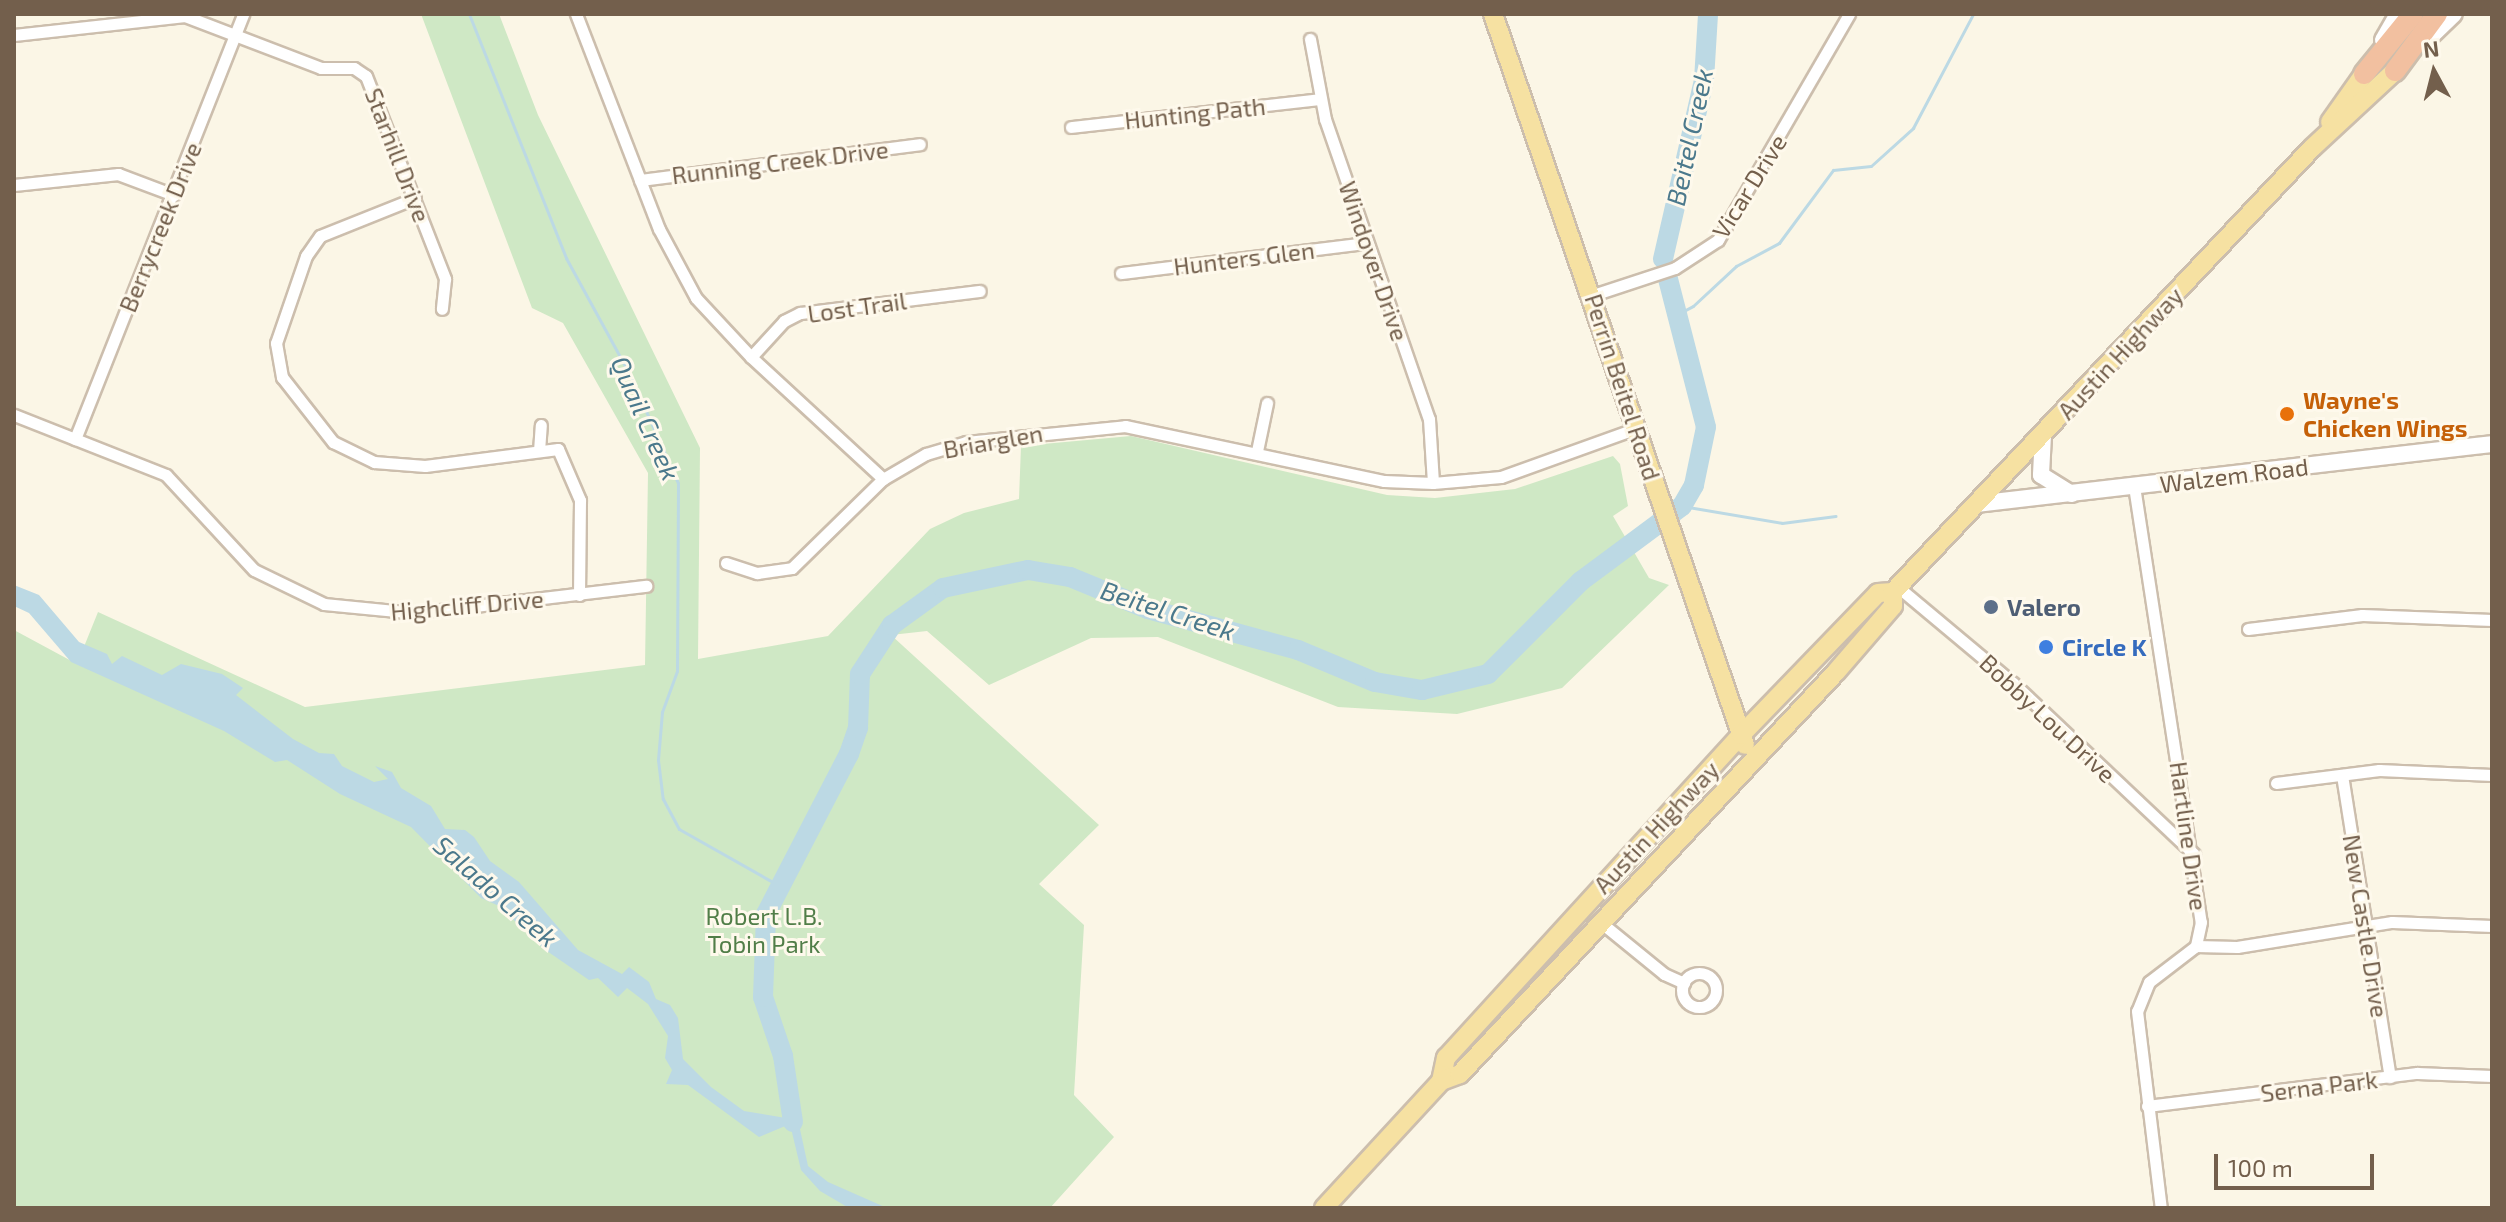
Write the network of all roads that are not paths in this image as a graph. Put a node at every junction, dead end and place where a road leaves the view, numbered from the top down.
1 (243, 14) edge
2 (576, 14) edge
3 (1493, 14) edge
4 (1849, 14) edge
5 (2398, 14) edge
6 (2413, 14) edge
7 (2437, 14) edge
8 (2454, 14) edge
9 (235, 34) junction
10 (14, 35) edge
11 (1310, 39) dead end
12 (2395, 71) junction
13 (2364, 74) junction
14 (1320, 99) junction
15 (1071, 127) dead end
16 (920, 144) dead end
17 (2312, 148) junction
18 (640, 180) junction
19 (14, 185) edge
20 (174, 195) junction
21 (415, 198) junction
22 (1367, 243) junction
23 (1121, 273) dead end
24 (980, 291) dead end
25 (1593, 295) junction
26 (442, 309) dead end
27 (751, 357) junction
28 (1267, 403) dead end
29 (14, 415) edge
30 (541, 425) dead end
31 (1637, 428) junction
32 (2043, 435) junction
33 (75, 439) junction
34 (2492, 444) edge
35 (539, 451) junction
36 (1257, 451) junction
37 (883, 479) junction
38 (1433, 483) junction
39 (2134, 486) junction
40 (2072, 494) junction
41 (1976, 504) junction
42 (726, 563) dead end
43 (646, 586) dead end
44 (1895, 589) junction
45 (579, 595) junction
46 (2492, 620) edge
47 (2248, 629) dead end
48 (1787, 688) junction
49 (1725, 691) junction
50 (1741, 735) junction
51 (1751, 760) junction
52 (2342, 775) junction
53 (2492, 775) edge
54 (2276, 783) dead end
55 (2194, 854) junction
56 (1599, 921) junction
57 (2366, 926) junction
58 (2492, 926) edge
59 (2196, 946) junction
60 (1684, 983) dead end
61 (2492, 1076) edge
62 (2390, 1077) junction
63 (1441, 1081) junction
64 (2147, 1106) junction
65 (1324, 1208) edge
66 (2161, 1208) edge

1 - 9 street, Berrycreek Drive
2 - 18 street
3 - 25 main road, Perrin Beitel Road
4 - 25 street, Vicar Drive
5 - 13 main road, Austin Highway
6 - 13 highway
7 - 12 highway
8 - 12 main road, Austin Highway
9 - 10 street, Starhill Drive
9 - 20 street, Berrycreek Drive
9 - 21 street, Starhill Drive
11 - 14 street, Windover Drive
12 - 17 main road, Austin Highway
13 - 17 main road, Austin Highway
14 - 15 street, Hunting Path
14 - 22 street, Windover Drive
16 - 18 street, Running Creek Drive
17 - 32 main road, Austin Highway
18 - 27 street
19 - 20 street
20 - 33 street, Berrycreek Drive
21 - 26 street, Starhill Drive
21 - 35 street
22 - 23 street, Hunters Glen
22 - 38 street, Windover Drive
24 - 27 street, Lost Trail
25 - 31 main road, Perrin Beitel Road
27 - 37 street
28 - 36 street
29 - 33 street, Highcliff Drive
30 - 35 street
31 - 38 street, Briarglen
31 - 49 main road, Perrin Beitel Road
32 - 40 main road
32 - 41 main road, Austin Highway
33 - 45 street, Highcliff Drive
34 - 39 main road, Walzem Road
35 - 45 street
36 - 37 street, Briarglen
36 - 38 street, Briarglen
37 - 42 street, Briarglen
39 - 40 main road, Walzem Road
39 - 55 street, Hartline Drive
40 - 41 main road, Walzem Road
41 - 44 main road, Austin Highway
43 - 45 street, Highcliff Drive
44 - 48 main road, Austin Highway
44 - 51 main road, Austin Highway
44 - 55 street, Bobby Lou Drive
46 - 47 street
48 - 49 main road
48 - 50 main road, Austin Highway
49 - 50 main road, Perrin Beitel Road
50 - 51 main road, Perrin Beitel Road
50 - 63 main road, Austin Highway
51 - 56 main road, Austin Highway
52 - 53 street
52 - 54 street
52 - 57 street, New Castle Drive
55 - 59 street, Hartline Drive
56 - 60 street
56 - 63 main road, Austin Highway
57 - 58 street
57 - 59 street
57 - 62 street, New Castle Drive
59 - 64 street, Hartline Drive
61 - 62 street, Serna Park
62 - 64 street, Serna Park
63 - 65 main road, Austin Highway
64 - 66 street, Hartline Drive

